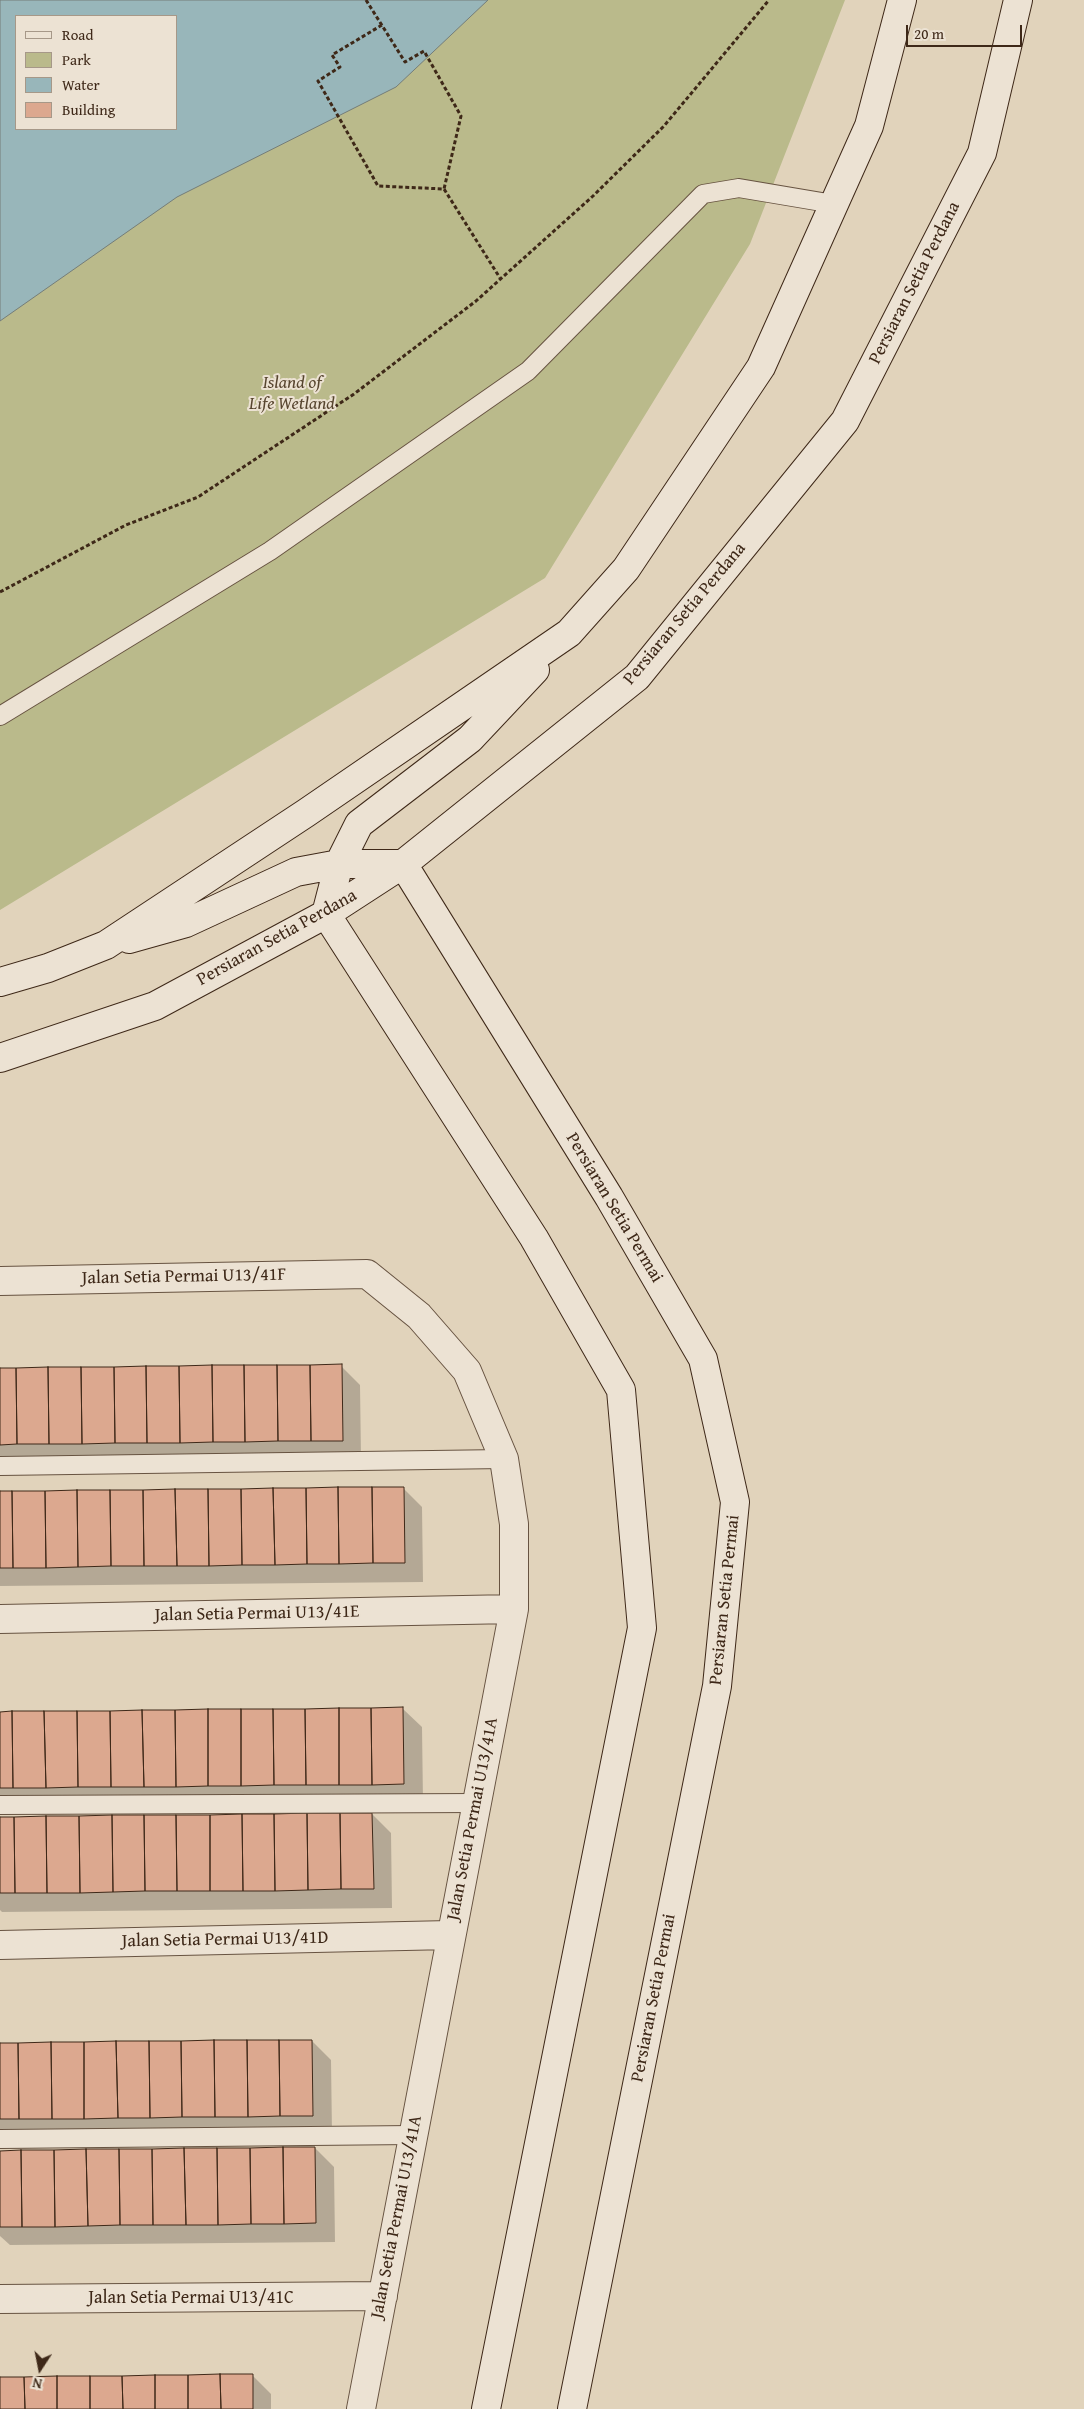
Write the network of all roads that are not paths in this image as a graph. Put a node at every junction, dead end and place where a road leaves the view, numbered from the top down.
1 (902, 0) edge
2 (1018, 0) edge
3 (834, 204) junction
4 (569, 633) junction
5 (0, 716) edge
6 (339, 864) junction
7 (403, 864) junction
8 (326, 914) junction
9 (106, 945) junction
10 (0, 982) edge
11 (0, 1058) edge
12 (368, 1274) joint
13 (0, 1281) edge
14 (504, 1459) junction
15 (0, 1466) edge
16 (514, 1609) junction
17 (0, 1619) edge
18 (476, 1803) junction
19 (0, 1805) edge
20 (450, 1935) junction
21 (0, 1945) edge
22 (413, 2134) junction
23 (0, 2139) edge
24 (382, 2296) junction
25 (0, 2299) edge
26 (361, 2409) edge
27 (486, 2409) edge
28 (572, 2409) edge

1 - 3 street
2 - 7 street, Persiaran Setia Perdana
3 - 4 street
3 - 5 lane
4 - 6 street
4 - 9 street
6 - 7 street
6 - 8 street
6 - 9 street
7 - 8 street, Persiaran Setia Perdana
7 - 28 street, Persiaran Setia Permai
8 - 11 street, Persiaran Setia Perdana
8 - 27 street
9 - 10 street
12 - 13 street, Jalan Setia Permai U13/41F
12 - 14 street, Jalan Setia Permai U13/41A
14 - 15 lane
14 - 16 street, Jalan Setia Permai U13/41A
16 - 17 street, Jalan Setia Permai U13/41E
16 - 18 street, Jalan Setia Permai U13/41A
18 - 19 lane
18 - 20 street, Jalan Setia Permai U13/41A
20 - 21 street, Jalan Setia Permai U13/41D
20 - 22 street, Jalan Setia Permai U13/41A
22 - 23 lane
22 - 24 street, Jalan Setia Permai U13/41A
24 - 25 street, Jalan Setia Permai U13/41C
24 - 26 street, Jalan Setia Permai U13/41A

